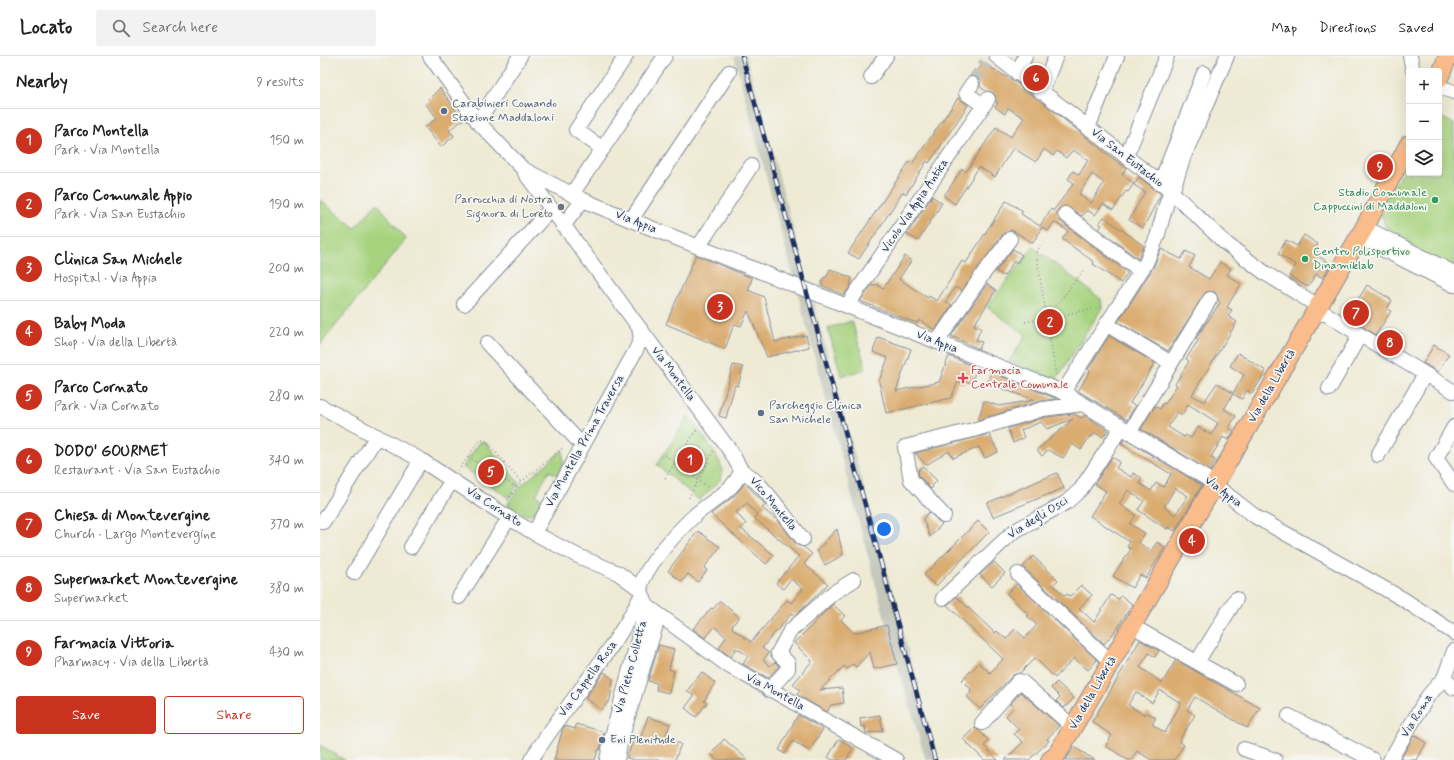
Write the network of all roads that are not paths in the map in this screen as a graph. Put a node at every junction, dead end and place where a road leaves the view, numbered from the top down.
1 (430, 56) edge
2 (520, 56) edge
3 (626, 56) edge
4 (665, 56) edge
5 (886, 56) edge
6 (1026, 56) edge
7 (1056, 56) edge
8 (1117, 56) edge
9 (1167, 56) edge
10 (1227, 56) edge
11 (1410, 56) edge
12 (991, 58) edge
13 (1413, 68) edge
14 (729, 72) dead end
15 (1204, 73) dead end
16 (1018, 74) junction
17 (871, 77) dead end
18 (972, 84) tunnel mouth
19 (1442, 88) edge
20 (1041, 92) junction
21 (1454, 92) edge
22 (478, 122) junction
23 (1088, 128) junction
24 (603, 149) junction
25 (1406, 150) edge
26 (1126, 157) junction
27 (751, 166) dead end
28 (522, 169) junction
29 (1160, 184) junction
30 (1172, 192) junction
31 (578, 197) junction
32 (551, 209) junction
33 (1065, 214) dead end
34 (631, 220) junction
35 (563, 226) junction
36 (1361, 232) junction
37 (1010, 239) dead end
38 (699, 246) junction
39 (1140, 271) junction
40 (1454, 273) edge
41 (1454, 284) edge
42 (1210, 299) dead end
43 (464, 304) dead end
44 (847, 306) junction
45 (1316, 310) junction
46 (1106, 324) junction
47 (639, 328) junction
48 (1360, 335) junction
49 (936, 342) junction
50 (487, 343) dead end
51 (636, 350) junction
52 (662, 358) junction
53 (1171, 363) junction
54 (1425, 374) junction
55 (1329, 389) dead end
56 (1061, 391) junction
57 (1453, 392) edge
58 (1084, 404) junction
59 (320, 406) edge
60 (1454, 427) edge
61 (1125, 430) junction
62 (377, 436) junction
63 (582, 445) junction
64 (1378, 455) dead end
65 (422, 460) junction
66 (741, 470) junction
67 (455, 477) junction
68 (1454, 484) edge
69 (1214, 485) junction
70 (507, 512) junction
71 (944, 516) dead end
72 (323, 522) dead end
73 (534, 533) junction
74 (803, 539) dead end
75 (411, 547) dead end
76 (648, 568) junction
77 (354, 573) dead end
78 (618, 573) junction
79 (1018, 574) dead end
80 (854, 580) dead end
81 (459, 596) dead end
82 (643, 597) junction
83 (943, 598) dead end
84 (1236, 599) dead end
85 (659, 615) junction
86 (1132, 626) junction
87 (1454, 633) edge
88 (1454, 651) edge
89 (1111, 662) junction
90 (1197, 662) junction
91 (1444, 678) junction
92 (1236, 684) dead end
93 (1454, 688) edge
94 (770, 690) junction
95 (1289, 716) dead end
96 (982, 723) dead end
97 (1073, 727) junction
98 (619, 729) junction
99 (1244, 749) dead end
100 (1054, 759) edge
101 (531, 760) edge
102 (607, 760) edge
103 (617, 760) edge
104 (896, 760) edge
105 (1274, 760) edge
106 (1373, 760) edge
107 (1390, 760) edge

1 - 22 street, Via Appia
2 - 22 street
3 - 24 street
4 - 24 street
5 - 17 street
6 - 16 street
7 - 20 street
8 - 23 street
9 - 26 street
10 - 30 street
11 - 13 street
12 - 16 street, Via San Eustachio
14 - 34 street
15 - 29 street
16 - 20 street, Via San Eustachio
18 - 44 street, Vicolo Via Appia Antica
19 - 21 street
20 - 23 street, Via San Eustachio
22 - 28 street, Via Appia
23 - 26 street, Via San Eustachio
24 - 31 street
25 - 36 main road, Via della Libertà
26 - 29 street, Via San Eustachio
27 - 38 street
28 - 31 street, Via Appia
28 - 32 street, Via Montella
29 - 30 street, Via San Eustachio
30 - 39 street, Via San Eustachio
30 - 45 street
31 - 34 street, Via Appia
31 - 35 street
32 - 35 street, Via Montella
32 - 43 street
33 - 39 street
34 - 38 street, Via Appia
35 - 47 street, Via Montella
36 - 40 street
36 - 41 street
36 - 45 main road, Via della Libertà
37 - 49 street
38 - 44 street, Via Appia
39 - 46 street, Via San Eustachio
42 - 53 street, Via degli Osci
44 - 49 street, Via Appia
45 - 48 street
45 - 69 main road, Via della Libertà
46 - 53 street
46 - 56 street, Via San Eustachio
47 - 51 street, Via Montella Prima Traversa
47 - 52 street, Via Montella
48 - 54 street
48 - 55 street
49 - 56 street, Via Appia
50 - 63 street
51 - 52 street
51 - 63 street, Via Montella Prima Traversa
52 - 66 street, Via Montella
53 - 61 street, Via degli Osci
54 - 57 street
54 - 64 street
56 - 58 street, Via Appia
58 - 61 street, Via Appia
58 - 71 street
59 - 62 street, Via Cornato
60 - 68 street
61 - 69 street, Via Appia
61 - 83 street, Via degli Osci
62 - 65 street, Via Cornato
62 - 72 street
63 - 73 street, Via Montella Prima Traversa
65 - 67 street, Via Cornato
65 - 77 street
66 - 74 street, Vico Montella
66 - 76 street
67 - 70 street, Via Cornato
67 - 75 street
69 - 86 main road, Via della Libertà
69 - 87 street, Via Appia
70 - 73 street, Via Cornato
70 - 81 street
73 - 78 street, Via Cornato
76 - 78 street
76 - 82 street
78 - 82 street, Via Cornato
79 - 89 street
80 - 94 street
82 - 85 street, Via Cornato
82 - 98 street, Via Pietro Colletta
82 - 101 street, Via Cappella Rosa
84 - 90 street
85 - 94 street, Via Montella
85 - 98 street, Via Pietro Colletta
86 - 89 main road, Via della Libertà
86 - 90 street
88 - 91 street, Via Roma
89 - 97 main road, Via della Libertà
90 - 92 street
91 - 93 street
91 - 107 street, Via Roma
94 - 104 street, Via Montella
95 - 106 street
96 - 97 street
97 - 100 main road, Via della Libertà
98 - 102 street, Via Pietro Colletta
98 - 103 street, Via Pietro Colletta
99 - 105 street

